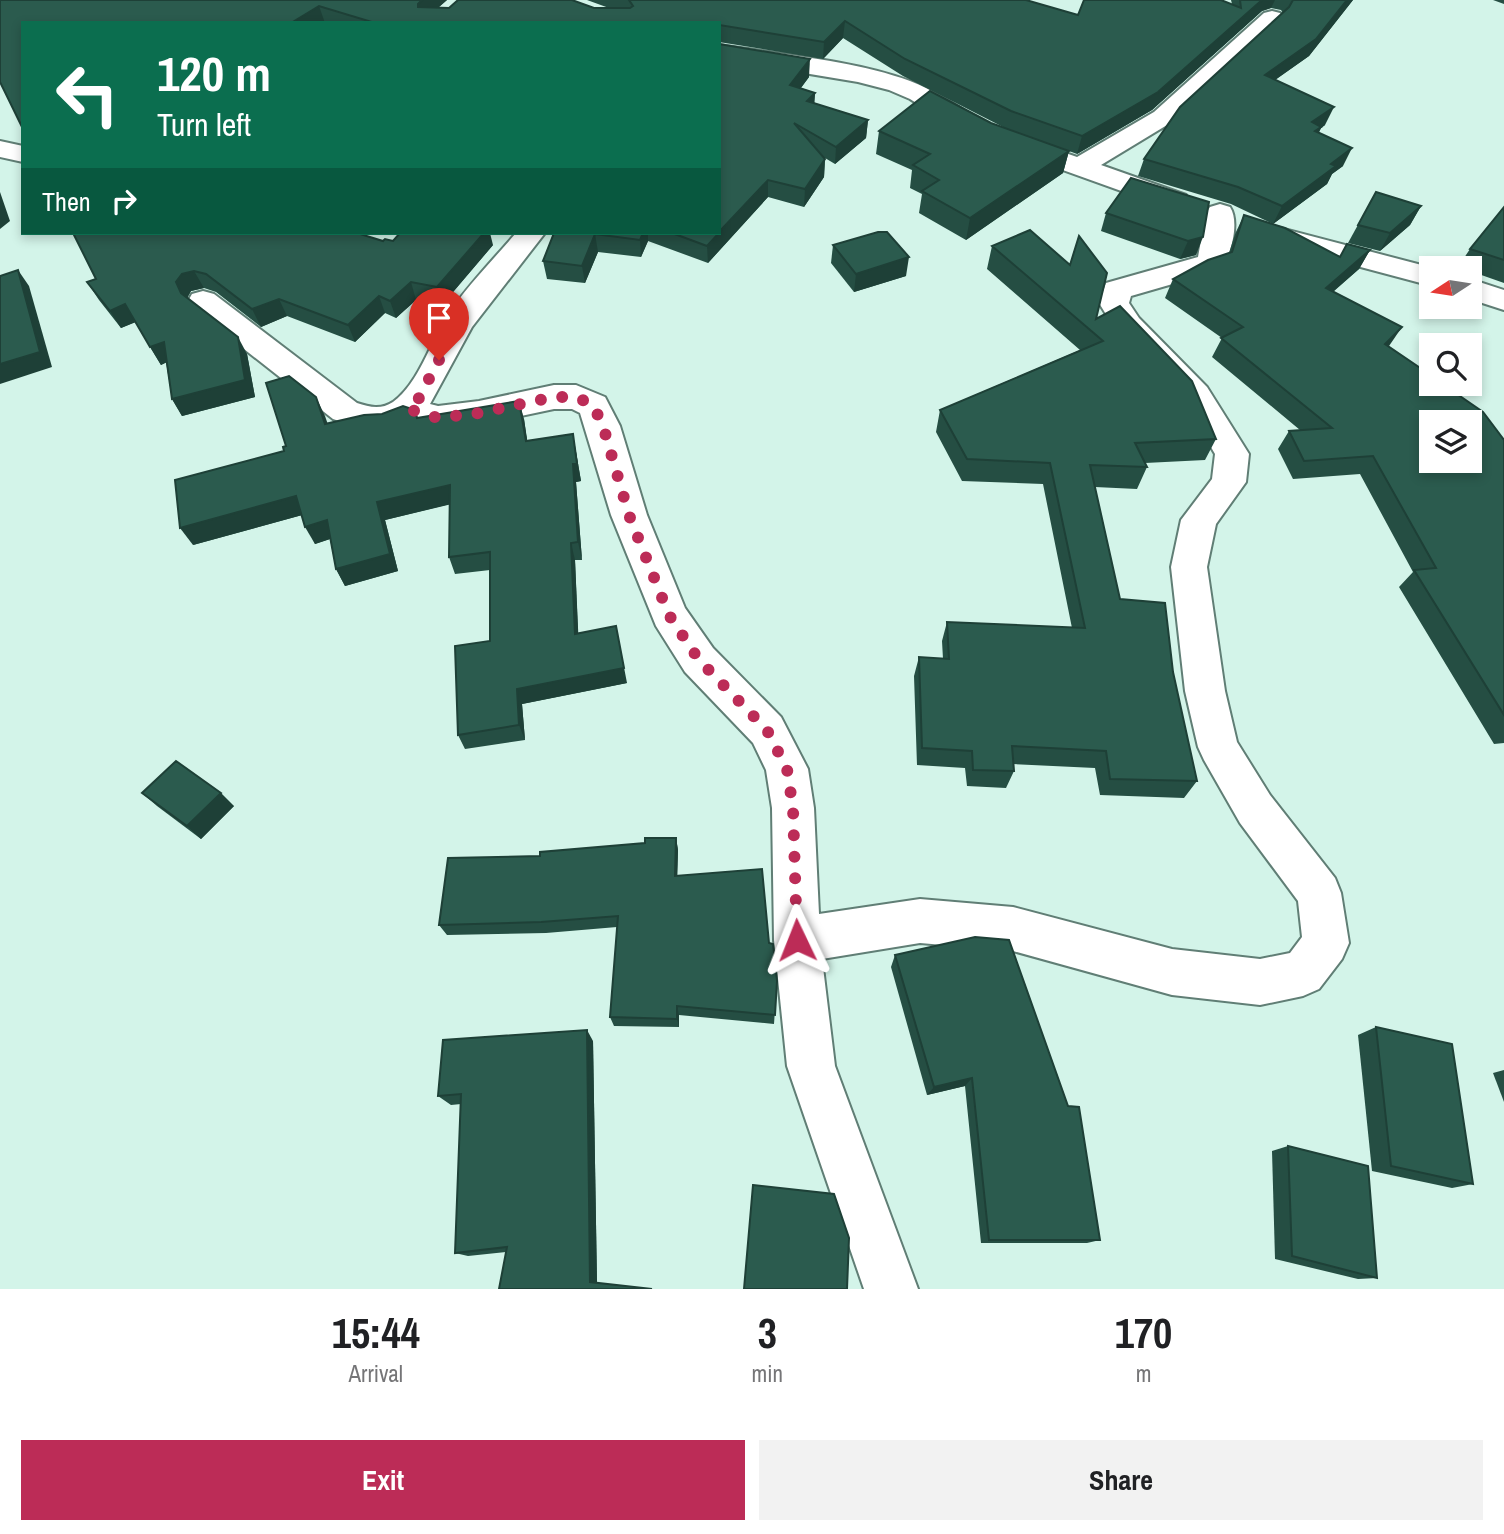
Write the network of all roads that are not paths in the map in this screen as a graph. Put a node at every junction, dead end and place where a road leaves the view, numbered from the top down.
1 (1272, 18) edge
2 (721, 52) edge
3 (0, 149) edge
4 (21, 154) edge
5 (1079, 167) junction
6 (1220, 212) junction
7 (529, 235) edge
8 (1419, 274) edge
9 (1482, 293) edge
10 (1504, 300) edge
11 (203, 301) dead end
12 (408, 409) junction
13 (797, 940) junction
14 (891, 1289) edge

1 - 5 street
2 - 5 street
3 - 4 street
5 - 6 street
6 - 8 street
6 - 13 street
7 - 12 street
9 - 10 street
11 - 12 street
12 - 13 street
13 - 14 street

